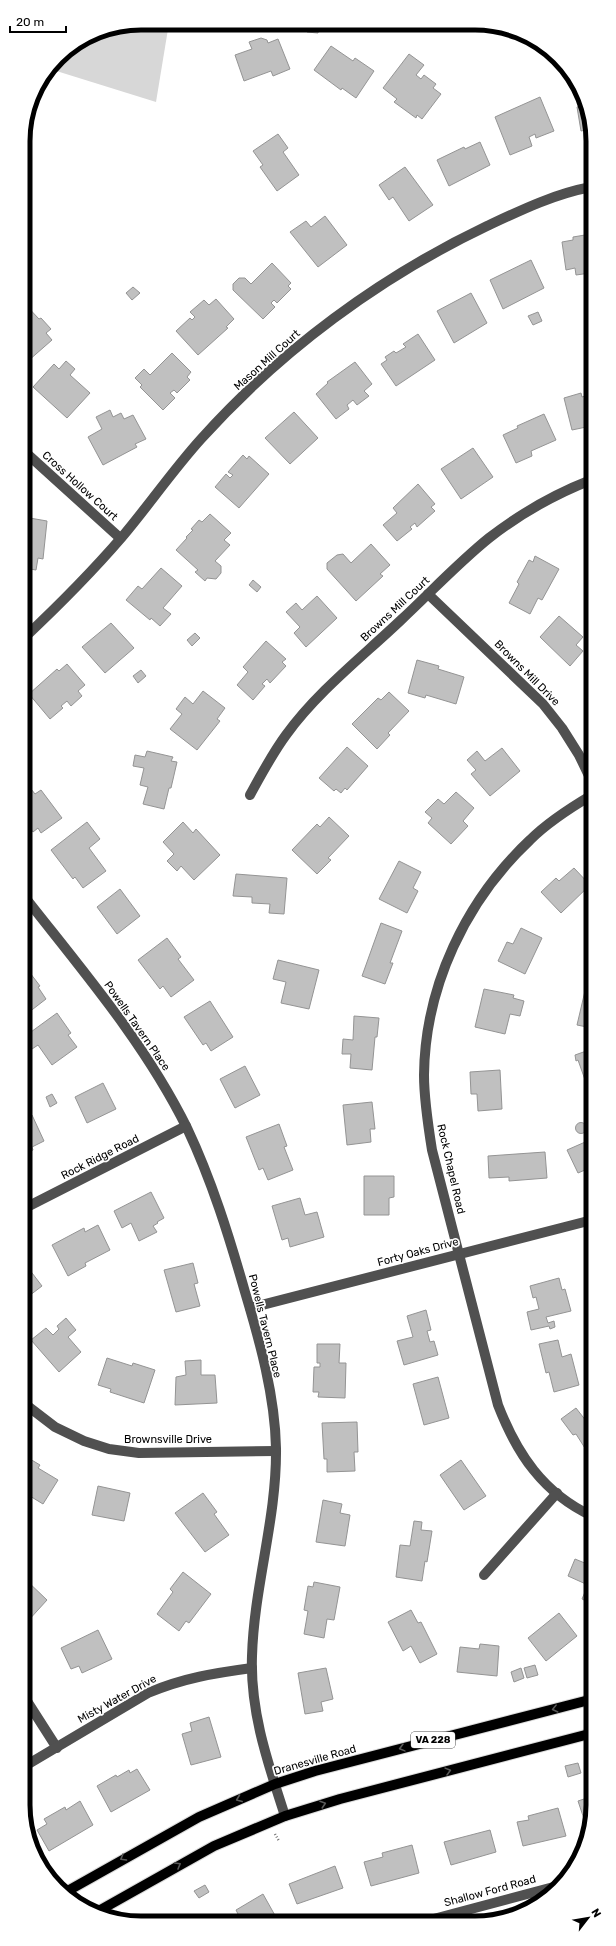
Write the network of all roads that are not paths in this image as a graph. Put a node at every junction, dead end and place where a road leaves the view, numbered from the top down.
1 (586, 187) edge
2 (30, 456) edge
3 (586, 482) edge
4 (120, 538) junction
5 (428, 594) junction
6 (30, 632) edge
7 (586, 770) edge
8 (250, 795) dead end
9 (586, 799) edge
10 (30, 904) edge
11 (186, 1126) junction
12 (30, 1205) edge
13 (586, 1222) edge
14 (459, 1254) junction
15 (250, 1308) junction
16 (30, 1408) edge
17 (276, 1450) junction
18 (556, 1493) junction
19 (586, 1513) edge
20 (484, 1575) dead end
21 (252, 1668) junction
22 (586, 1701) edge
23 (30, 1706) edge
24 (586, 1735) edge
25 (56, 1748) junction
26 (30, 1763) edge
27 (275, 1784) junction
28 (285, 1816) junction
29 (547, 1889) edge
30 (70, 1890) edge
31 (103, 1909) edge
32 (445, 1916) edge

1 - 4 street, Mason Mill Court
2 - 4 street, Cross Hollow Court
3 - 5 street, Browns Mill Court
4 - 6 street, Mason Mill Court
5 - 7 street, Browns Mill Drive
5 - 8 street, Browns Mill Court
9 - 14 street, Rock Chapel Road
10 - 11 street, Powells Tavern Place
11 - 12 street, Rock Ridge Road
11 - 15 street, Powells Tavern Place
13 - 14 street, Forty Oaks Drive
14 - 15 street, Forty Oaks Drive
14 - 18 street, Rock Chapel Road
15 - 17 street, Powells Tavern Place
16 - 17 street, Brownsville Drive
17 - 21 street, Powells Tavern Place
18 - 19 street, Rock Chapel Road
18 - 20 street
21 - 25 street, Misty Water Drive
21 - 27 street, Powells Tavern Place
22 -> 27 main road, Dranesville Road / VA 228
23 - 25 street
28 -> 24 main road
25 - 26 street, Misty Water Drive
27 - 28 street, Powells Tavern Place
27 -> 30 main road, Dranesville Road / VA 228
31 -> 28 main road
29 - 32 street, Shallow Ford Road

